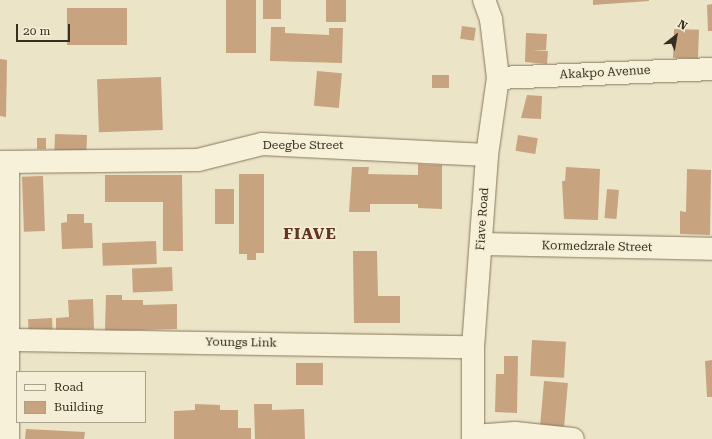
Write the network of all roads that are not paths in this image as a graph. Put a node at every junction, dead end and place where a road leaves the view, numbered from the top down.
1 (484, 0) edge
2 (712, 69) edge
3 (498, 78) junction
4 (487, 154) junction
5 (4, 162) edge
6 (482, 244) junction
7 (712, 249) edge
8 (8, 340) junction
9 (473, 347) junction
10 (473, 437) edge
11 (8, 439) edge
12 (573, 439) edge

1 - 3 street, Fiave Road
2 - 3 street, Akakpo Avenue
3 - 4 street, Fiave Road
4 - 5 street, Deegbe Street
4 - 6 street, Fiave Road
5 - 8 street
6 - 7 street, Kormedzrale Street
6 - 9 street, Fiave Road
8 - 9 street, Youngs Link
8 - 11 street
9 - 10 street, Fiave Road
10 - 12 street

